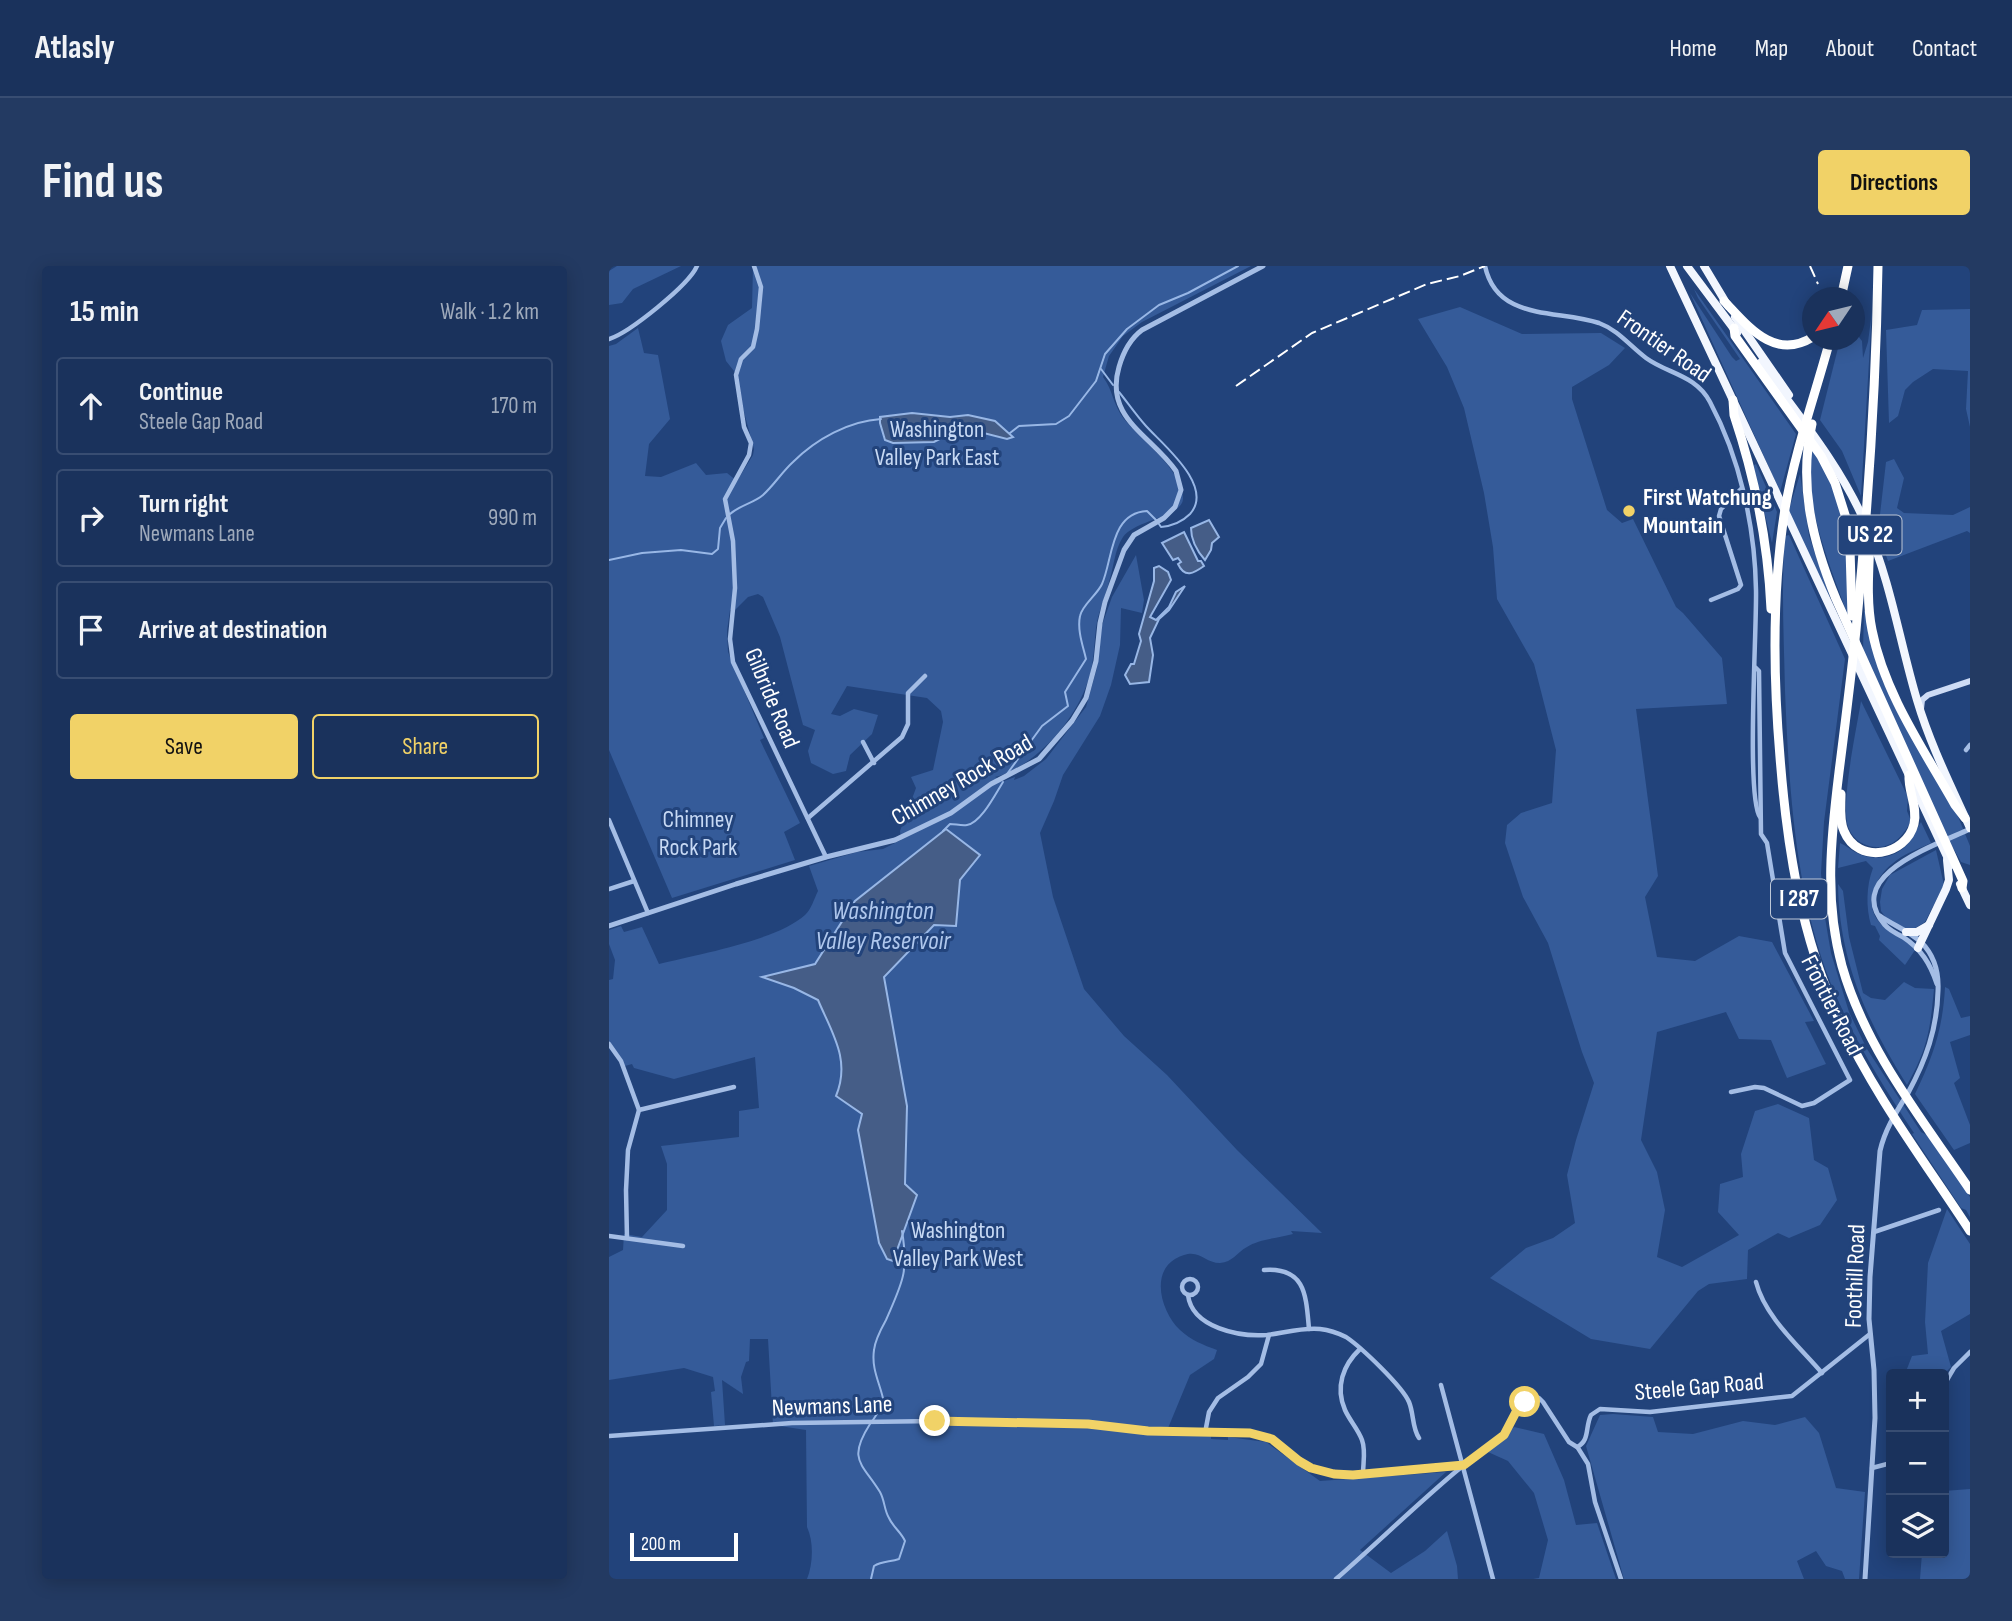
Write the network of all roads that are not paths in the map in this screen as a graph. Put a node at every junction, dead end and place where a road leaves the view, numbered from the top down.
1 (697, 266) edge
2 (754, 266) edge
3 (1263, 266) edge
4 (1485, 266) edge
5 (1670, 266) edge
6 (1687, 266) edge
7 (1704, 266) edge
8 (1848, 266) edge
9 (1878, 266) edge
10 (1843, 287) edge
11 (1724, 300) junction
12 (1734, 328) junction
13 (609, 339) edge
14 (1802, 342) edge
15 (1827, 350) edge
16 (1733, 400) junction
17 (1801, 419) junction
18 (1804, 448) junction
19 (1868, 479) junction
20 (1742, 488) junction
21 (1867, 549) junction
22 (1711, 600) dead end
23 (1850, 664) junction
24 (1775, 666) junction
25 (925, 676) dead end
26 (1970, 681) edge
27 (1913, 687) junction
28 (1928, 695) junction
29 (1922, 716) junction
30 (863, 742) dead end
31 (874, 763) junction
32 (1839, 775) junction
33 (1909, 775) junction
34 (808, 818) junction
35 (1965, 818) junction
36 (609, 820) edge
37 (1970, 828) edge
38 (826, 857) junction
39 (1947, 857) junction
40 (634, 881) junction
41 (1962, 888) junction
42 (609, 889) edge
43 (1941, 901) junction
44 (1970, 905) edge
45 (648, 913) junction
46 (1880, 916) junction
47 (1929, 925) junction
48 (609, 926) edge
49 (1906, 933) junction
50 (1919, 945) junction
51 (609, 1044) edge
52 (734, 1087) dead end
53 (1731, 1092) dead end
54 (639, 1110) junction
55 (1970, 1189) edge
56 (1939, 1210) dead end
57 (1970, 1231) edge
58 (1873, 1233) junction
59 (609, 1236) edge
60 (627, 1238) junction
61 (683, 1246) dead end
62 (1263, 1270) dead end
63 (1756, 1282) dead end
64 (1188, 1295) dead end
65 (1309, 1329) junction
66 (1870, 1334) junction
67 (1269, 1335) junction
68 (1360, 1349) junction
69 (1970, 1352) edge
70 (1822, 1373) junction
71 (1949, 1376) edge
72 (1441, 1385) dead end
73 (1205, 1433) junction
74 (609, 1436) edge
75 (1419, 1438) dead end
76 (1577, 1447) junction
77 (1886, 1464) edge
78 (1464, 1465) junction
79 (1871, 1468) junction
80 (1363, 1474) junction
81 (1336, 1579) edge
82 (1493, 1579) edge
83 (1621, 1579) edge
84 (1865, 1579) edge

1 - 13 street
2 - 34 street, Gilbride Road
3 - 38 street, Chimney Rock Road
4 - 20 street, Frontier Road
5 - 16 highway, US 22
6 - 12 highway, US 22
7 - 11 highway
8 - 10 highway
9 - 19 highway
11 - 14 highway
11 - 17 highway
12 - 17 highway, US 22
12 - 23 highway
15 - 18 highway
16 - 24 highway
16 - 33 highway, US 22
17 - 27 highway, US 22
18 - 24 highway, I 287
18 - 41 highway
19 - 21 highway
19 - 21 highway
20 - 22 street
20 - 53 street, Frontier Road
21 - 23 highway
21 - 35 highway
23 - 32 highway, I 287
24 - 57 highway, I 287
25 - 31 street
26 - 28 main road
27 - 28 main road
27 - 29 highway, US 22
28 - 29 main road
29 - 35 highway, US 22
30 - 31 street
31 - 34 street
32 - 33 highway
32 - 55 highway, I 287
33 - 39 highway, US 22
34 - 38 street, Gilbride Road
35 - 37 highway, US 22
36 - 40 street
37 - 46 street
38 - 45 street, Chimney Rock Road
39 - 41 highway, US 22
39 - 43 highway
40 - 42 street
40 - 45 street
41 - 44 highway, US 22
43 - 44 highway
43 - 47 highway
45 - 48 street, Chimney Rock Road
46 - 49 street, Foothill Road
46 - 50 street, Foothill Road
47 - 49 highway
47 - 50 highway
49 - 50 street, Foothill Road
50 - 58 street, Foothill Road
51 - 54 street
52 - 54 street
54 - 60 street
56 - 58 street
58 - 66 street, Foothill Road
59 - 60 street
60 - 61 street
62 - 65 street
63 - 70 street
64 - 67 street
65 - 67 street
65 - 68 street
66 - 70 street, Steele Gap Road
66 - 79 street, Foothill Road
67 - 73 street
68 - 75 street
68 - 80 street
69 - 71 street
70 - 76 street, Steele Gap Road
72 - 78 street
73 - 74 street, Newmans Lane
73 - 80 street, Newmans Lane
76 - 78 street
76 - 83 street
77 - 79 street
78 - 80 street, Newmans Lane
78 - 81 street
78 - 82 street
79 - 84 street, Foothill Road

